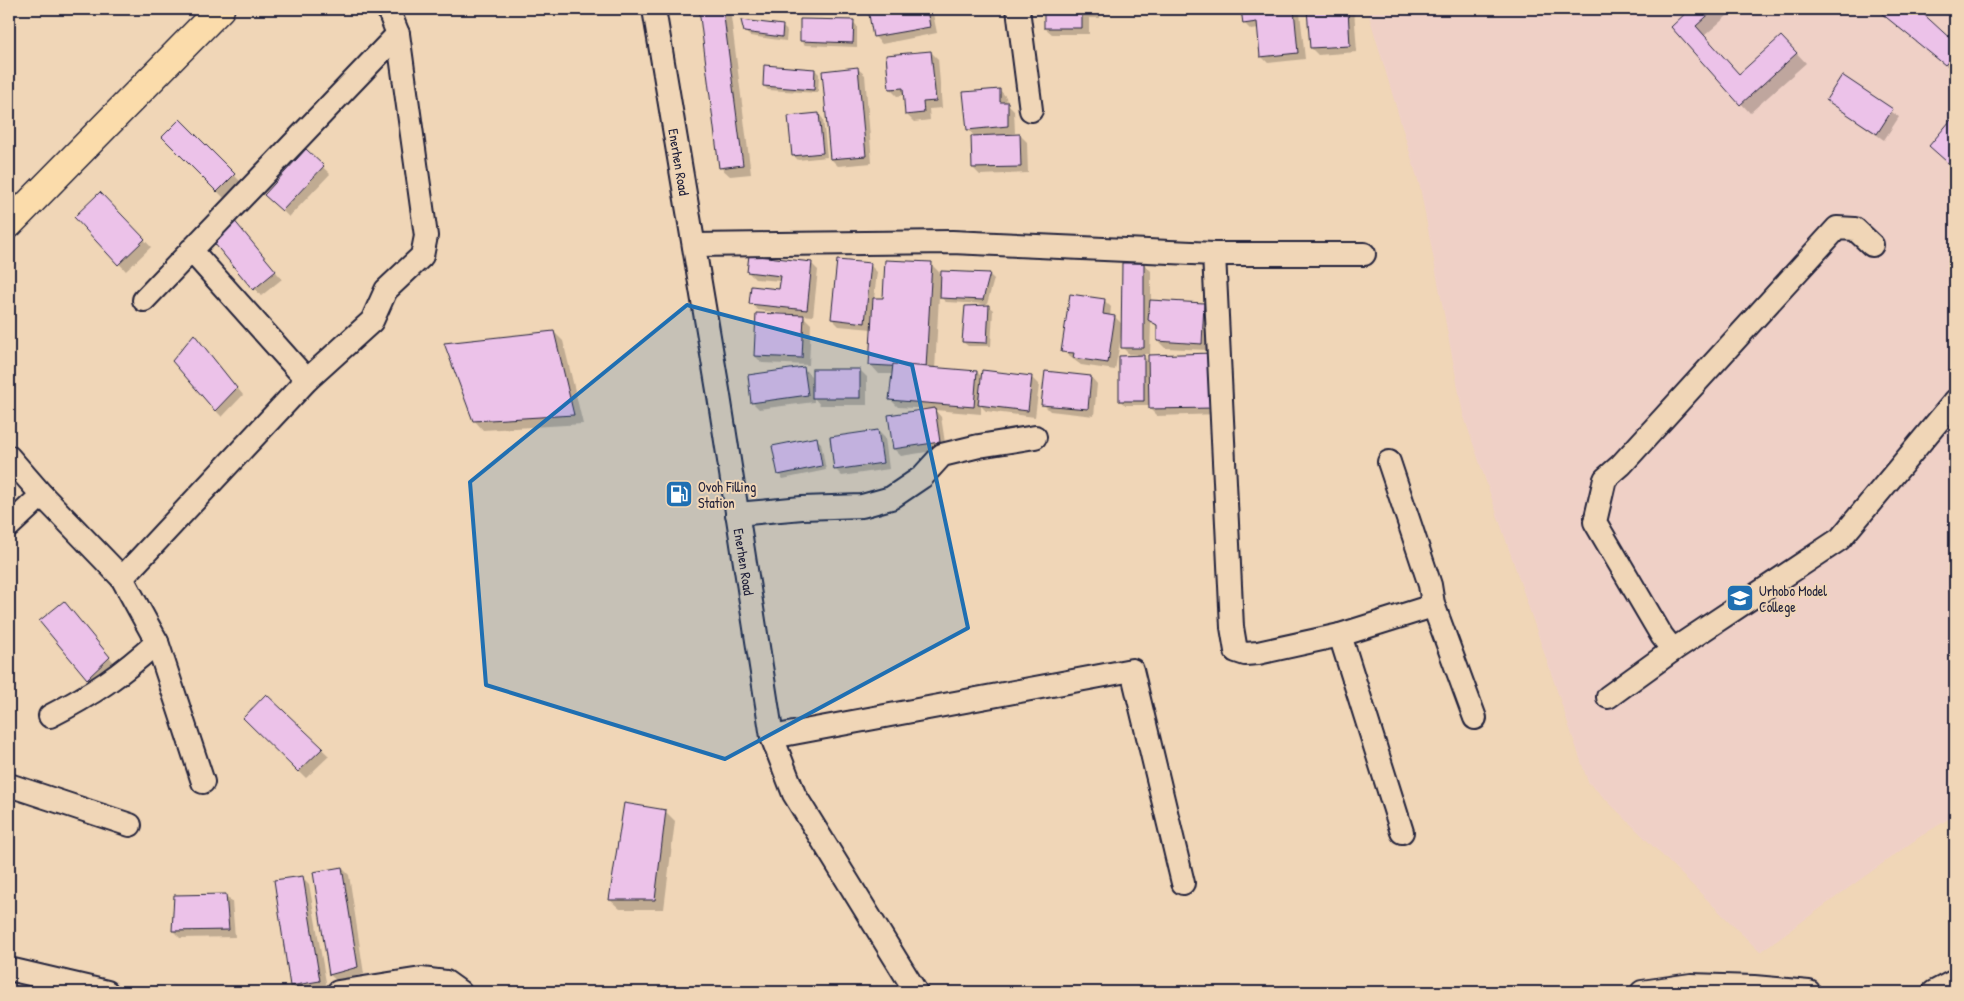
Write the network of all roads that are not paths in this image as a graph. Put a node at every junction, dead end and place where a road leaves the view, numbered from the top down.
1 (220, 9) edge
2 (388, 9) edge
3 (654, 9) edge
4 (1018, 9) edge
5 (398, 34) junction
6 (1031, 110) dead end
7 (9, 224) edge
8 (694, 245) junction
9 (1872, 245) dead end
10 (192, 250) junction
11 (1214, 254) junction
12 (1364, 254) dead end
13 (144, 300) dead end
14 (307, 380) junction
15 (1955, 401) edge
16 (1035, 437) dead end
17 (9, 457) edge
18 (1389, 462) dead end
19 (42, 495) junction
20 (737, 514) junction
21 (9, 526) edge
22 (122, 578) junction
23 (1433, 604) junction
24 (1340, 635) junction
25 (157, 642) junction
26 (1673, 650) junction
27 (1608, 697) dead end
28 (50, 716) dead end
29 (1475, 718) dead end
30 (772, 737) junction
31 (203, 782) dead end
32 (9, 785) edge
33 (130, 825) dead end
34 (1402, 832) dead end
35 (1183, 883) dead end
36 (9, 969) edge
37 (1955, 981) edge
38 (69, 989) edge
39 (1755, 989) edge
40 (106, 992) edge
41 (338, 992) edge
42 (460, 992) edge
43 (916, 992) edge
44 (1642, 992) edge
45 (1809, 992) edge
46 (1934, 992) edge

1 - 7 main road
2 - 5 street
3 - 8 street, Enerhen Road
4 - 6 street
5 - 10 street
5 - 14 street
8 - 11 street
8 - 20 street, Enerhen Road
9 - 26 street
10 - 13 street
10 - 14 street
11 - 12 street
11 - 24 street
14 - 22 street
15 - 26 street
16 - 20 street
17 - 19 street
18 - 23 street
19 - 21 street
19 - 22 street
20 - 30 street, Enerhen Road
22 - 25 street
23 - 24 street
23 - 29 street
24 - 34 street
25 - 28 street
25 - 31 street
26 - 27 street
30 - 35 street
30 - 43 street, Enerhen Road
32 - 33 street
36 - 38 street
37 - 46 street
38 - 40 street
39 - 44 street
39 - 45 street
41 - 42 street

